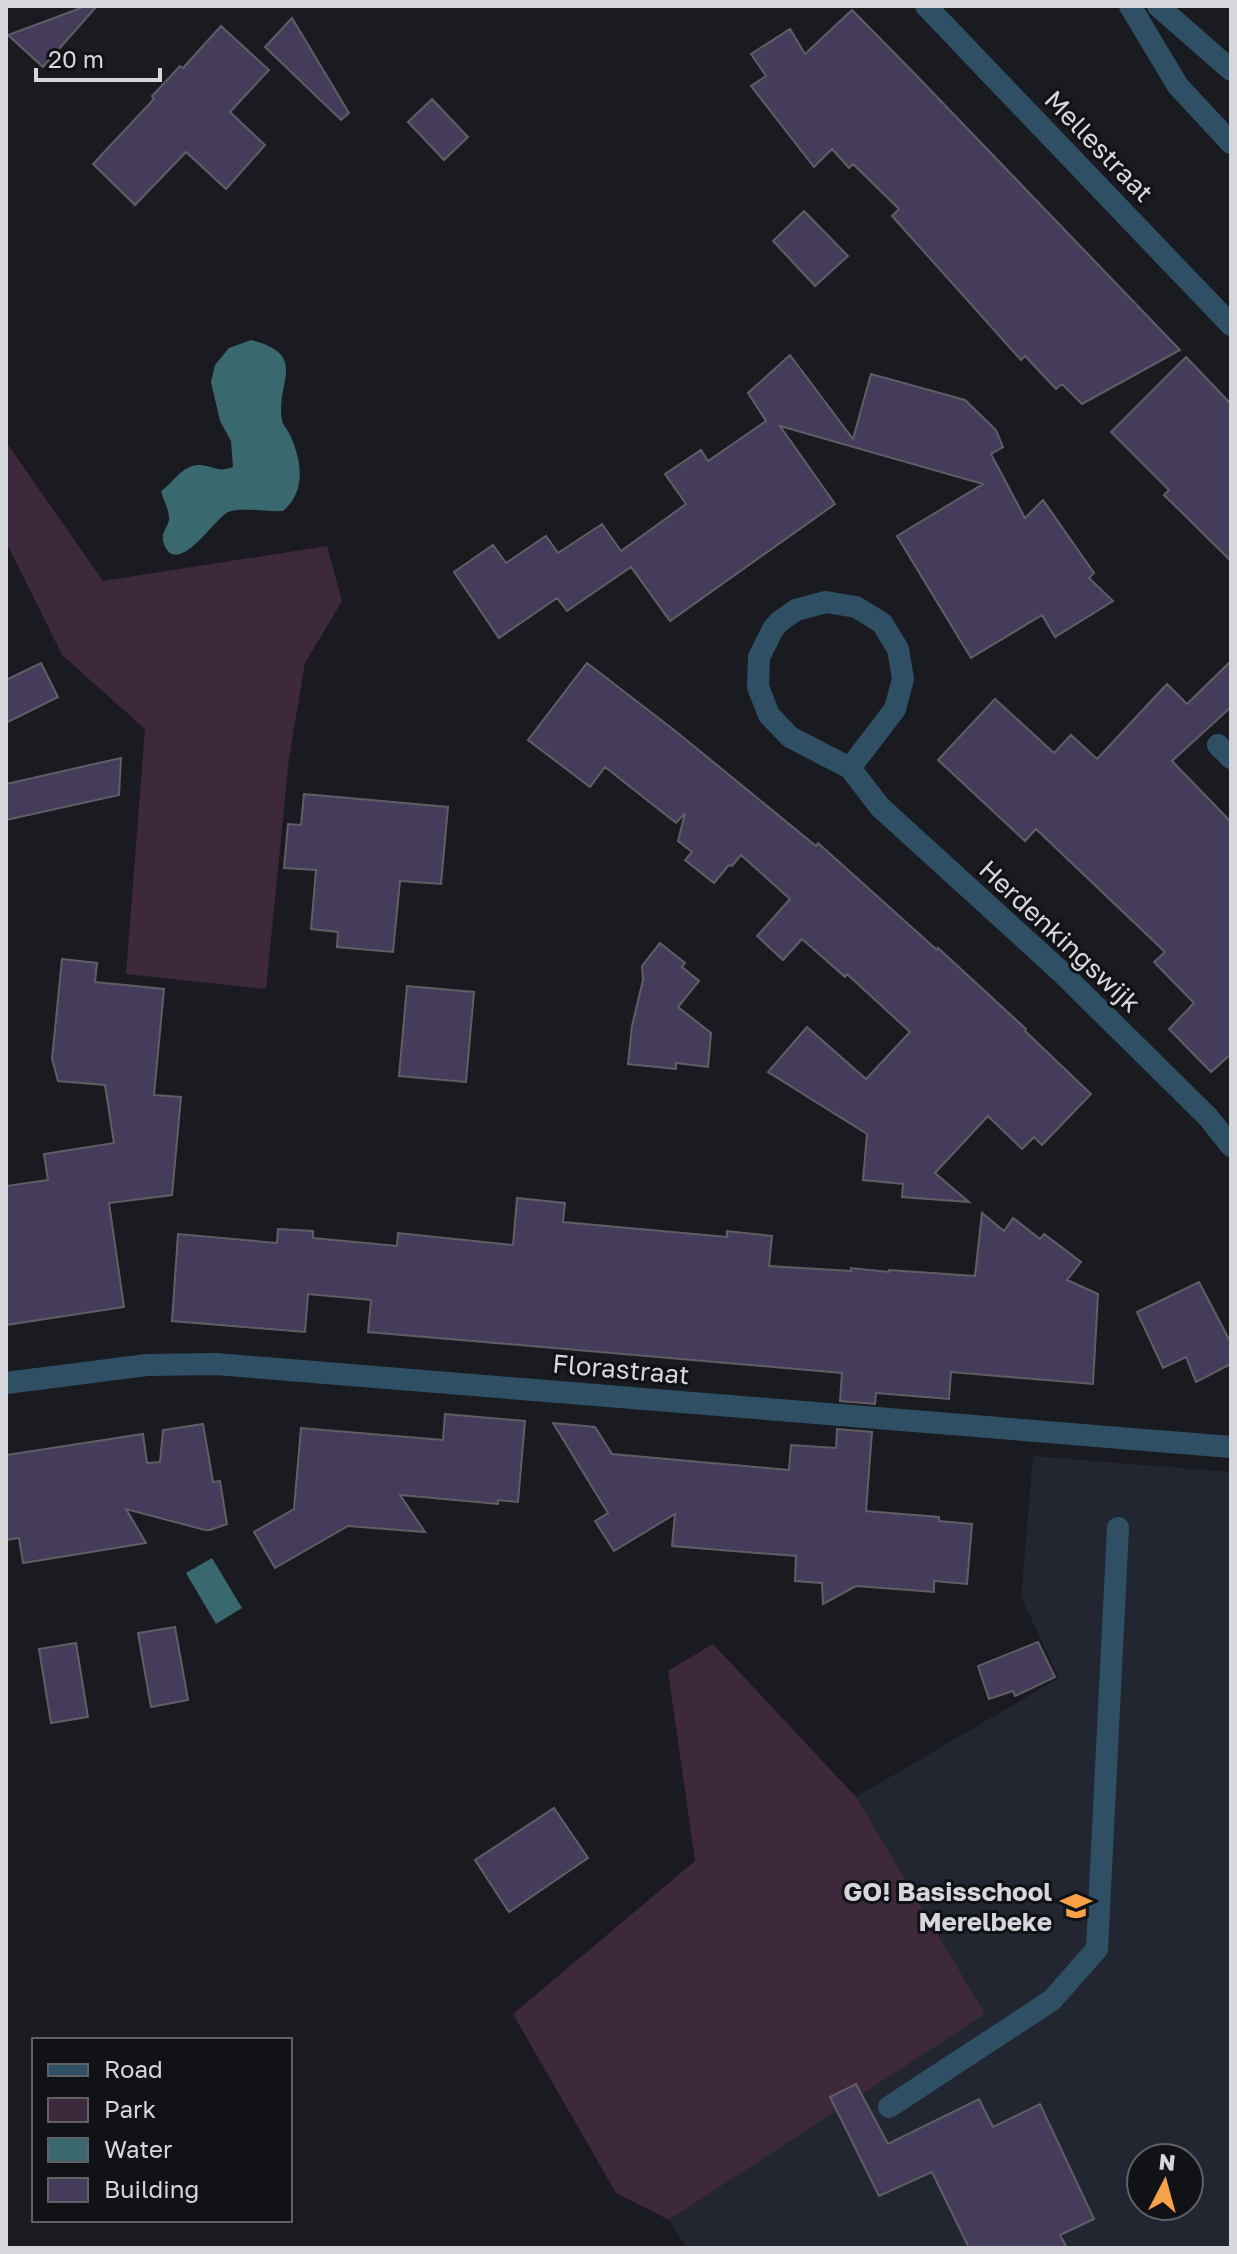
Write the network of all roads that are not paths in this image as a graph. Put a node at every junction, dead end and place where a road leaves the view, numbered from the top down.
1 (926, 6) edge
2 (1130, 6) edge
3 (1158, 6) edge
4 (1231, 70) edge
5 (1231, 143) edge
6 (1231, 325) edge
7 (850, 768) junction
8 (1231, 1146) edge
9 (6, 1383) edge
10 (1231, 1447) edge
11 (1118, 1528) dead end
12 (889, 2107) dead end

1 - 6 street, Mellestraat
2 - 5 street
3 - 4 street
7 - 7 street, Herdenkingswijk
7 - 8 street, Herdenkingswijk
9 - 10 street, Florastraat
11 - 12 street

